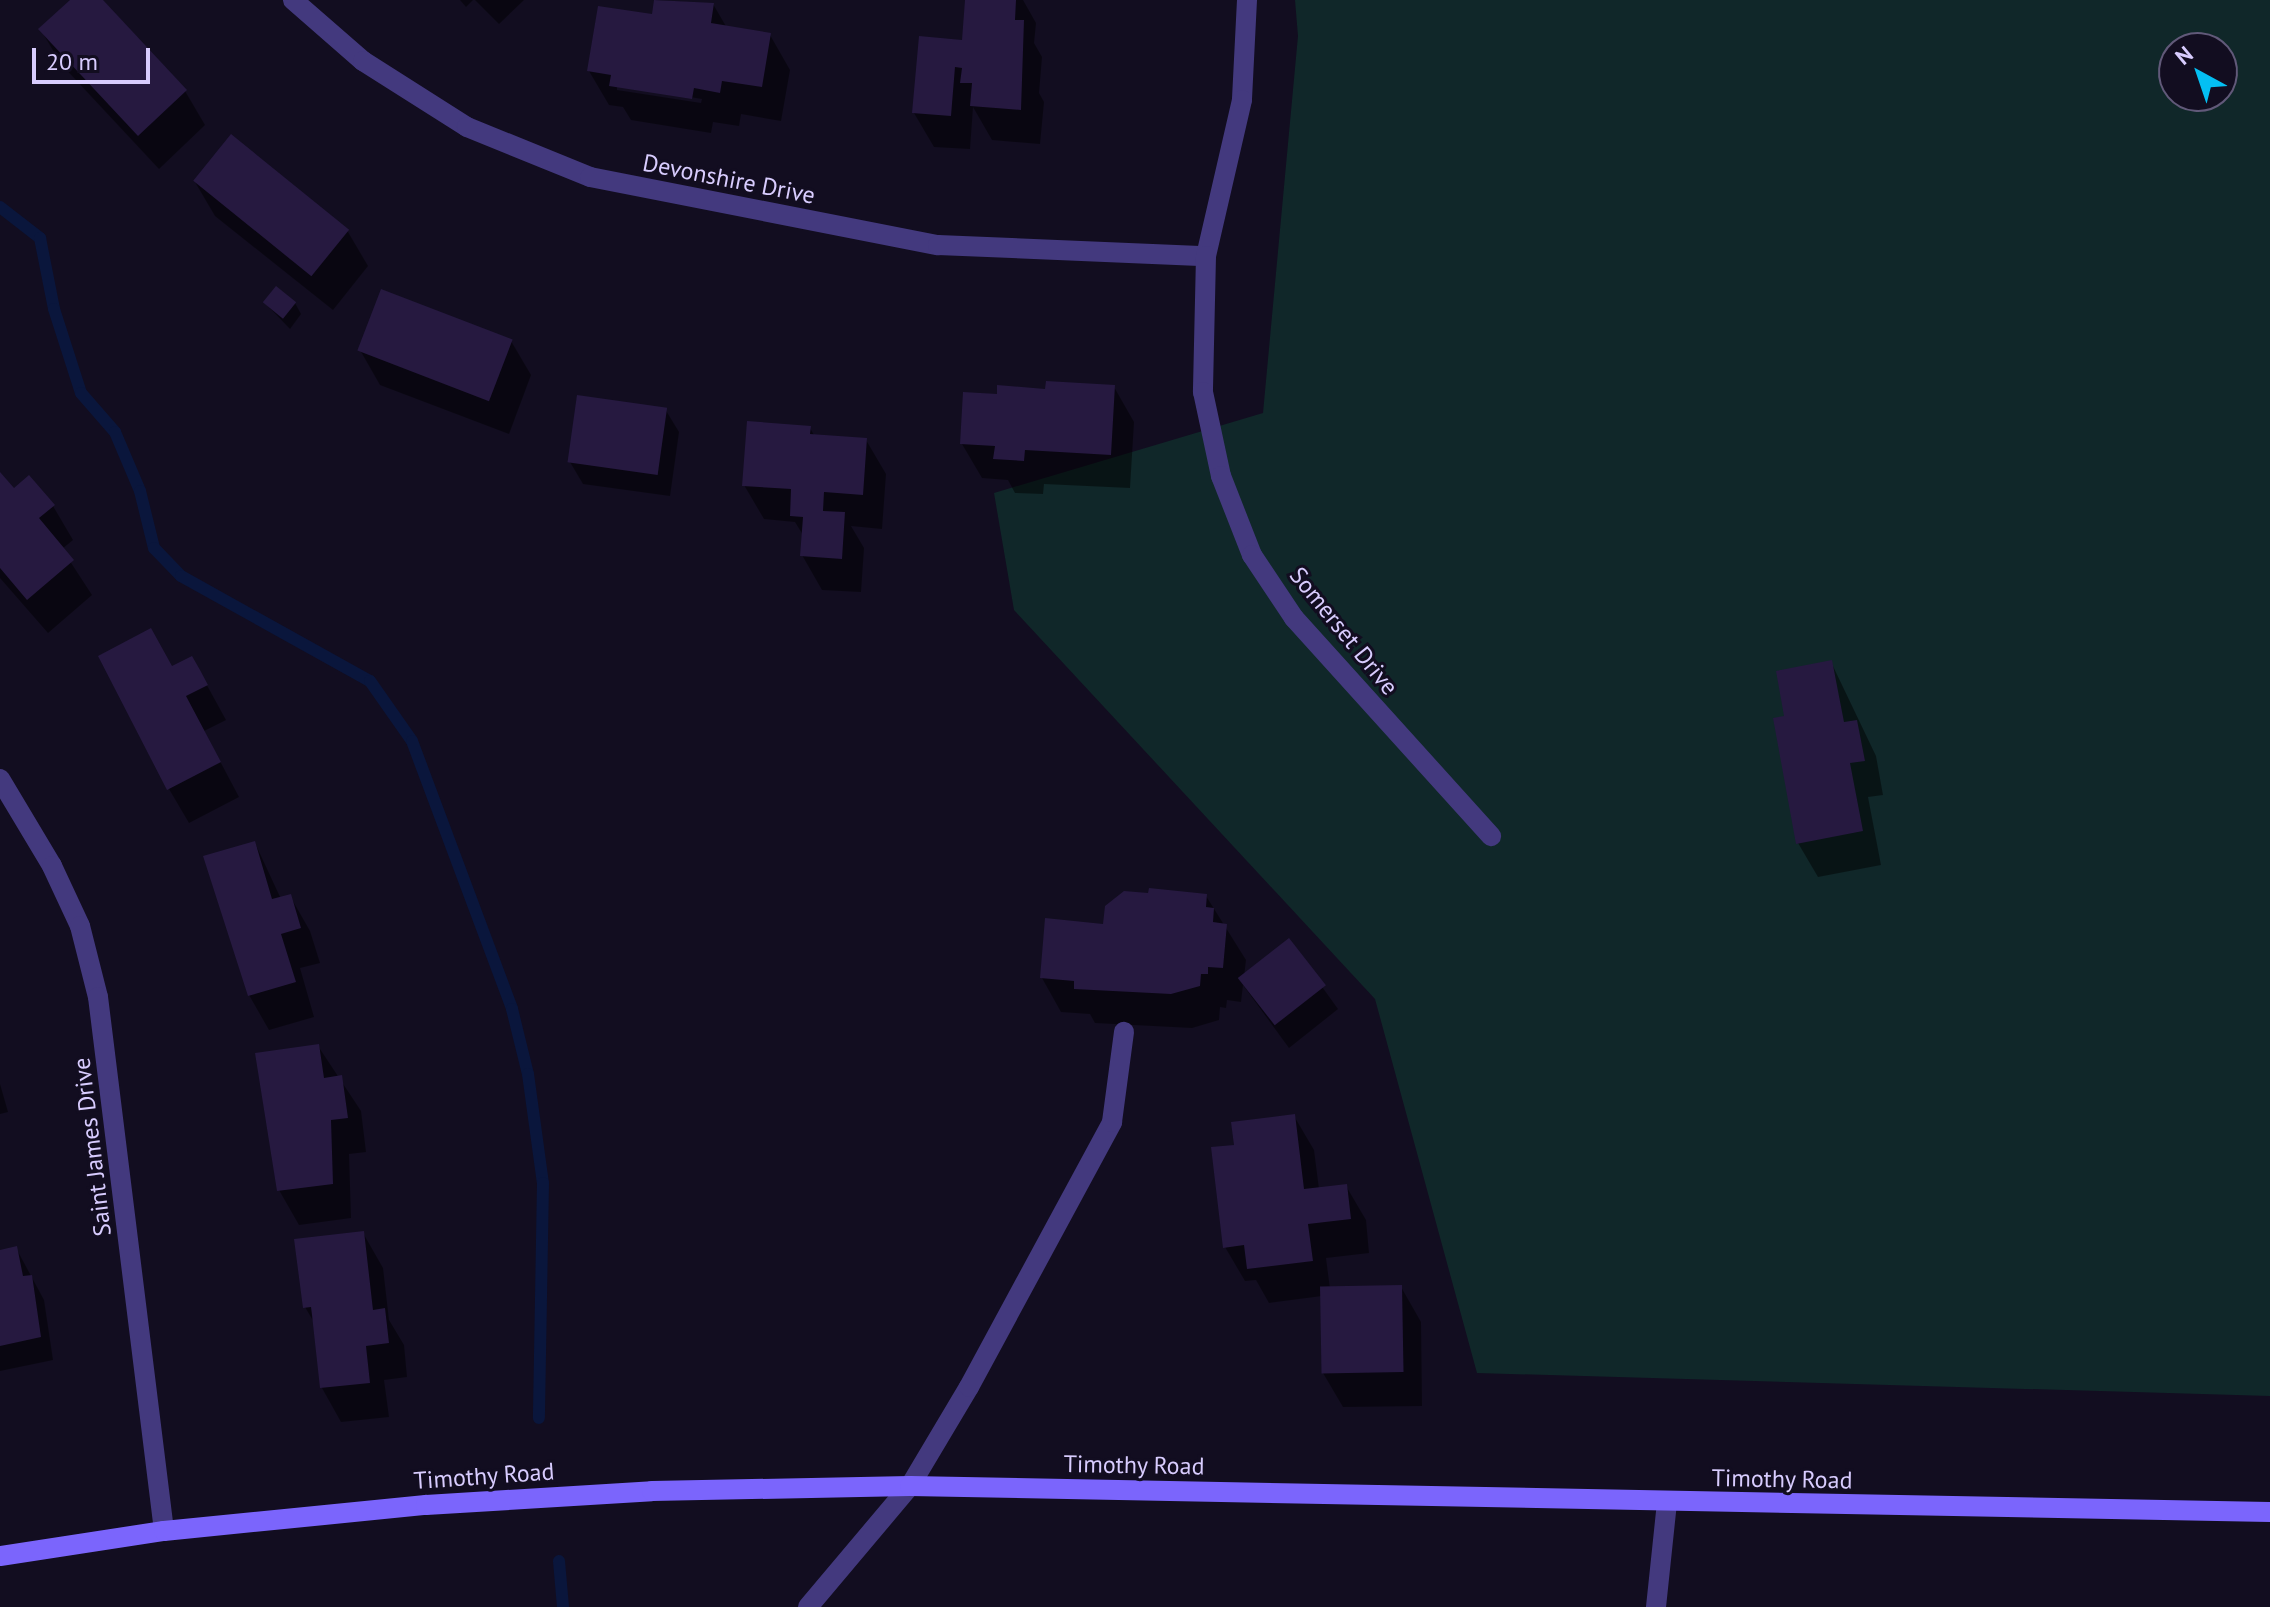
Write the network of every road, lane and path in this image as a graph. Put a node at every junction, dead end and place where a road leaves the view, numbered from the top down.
1 (293, 0) edge
2 (1247, 0) edge
3 (1206, 256) junction
4 (0, 779) edge
5 (1491, 836) dead end
6 (1124, 1032) dead end
7 (910, 1486) junction
8 (1667, 1502) junction
9 (2270, 1512) edge
10 (164, 1531) junction
11 (0, 1556) edge
12 (808, 1607) edge
13 (1656, 1607) edge

1 - 3 street, Devonshire Drive
2 - 3 street, Somerset Drive
3 - 5 street, Somerset Drive
4 - 10 street, Saint James Drive
6 - 7 street
7 - 8 main road, Timothy Road
7 - 10 main road, Timothy Road
7 - 12 street
8 - 9 main road, Timothy Road
8 - 13 street
10 - 11 main road, Timothy Road

